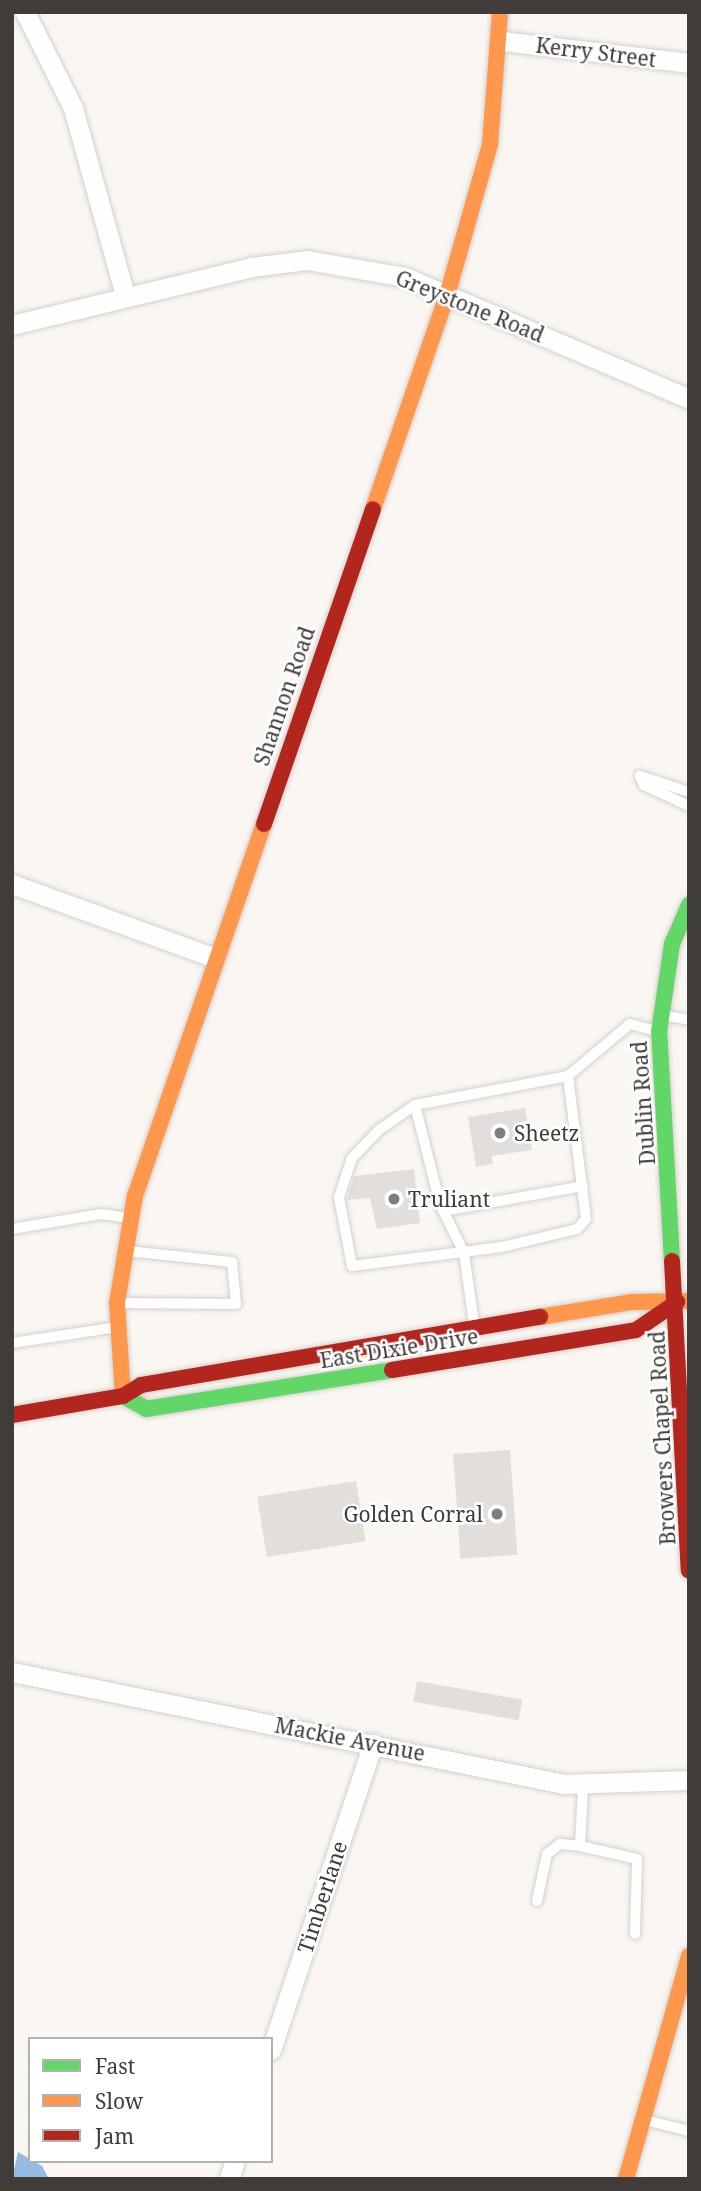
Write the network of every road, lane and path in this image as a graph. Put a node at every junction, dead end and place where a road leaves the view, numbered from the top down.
1 (25, 12) edge
2 (500, 12) edge
3 (502, 41) junction
4 (689, 63) edge
5 (448, 292) junction
6 (125, 296) junction
7 (12, 325) edge
8 (689, 400) edge
9 (689, 792) edge
10 (689, 806) edge
11 (12, 884) edge
12 (689, 905) edge
13 (215, 958) junction
14 (661, 1015) junction
15 (689, 1020) edge
16 (659, 1032) junction
17 (568, 1076) junction
18 (415, 1105) junction
19 (583, 1186) junction
20 (443, 1211) junction
21 (130, 1218) junction
22 (12, 1229) edge
23 (122, 1251) junction
24 (464, 1253) junction
25 (683, 1302) edge
26 (117, 1303) junction
27 (119, 1327) junction
28 (475, 1328) junction
29 (12, 1343) edge
30 (124, 1396) junction
31 (12, 1415) edge
32 (689, 1571) edge
33 (12, 1672) edge
34 (373, 1744) junction
35 (689, 1780) edge
36 (583, 1786) junction
37 (580, 1846) junction
38 (537, 1901) dead end
39 (635, 1934) dead end
40 (689, 1956) edge
41 (273, 2044) edge
42 (643, 2119) junction
43 (689, 2131) edge
44 (626, 2179) edge

1 - 6 street
2 - 3 street, Shannon Road
3 - 4 street, Kerry Street
3 - 5 street, Shannon Road
5 - 6 street, Greystone Road
5 - 8 street, Greystone Road
5 - 13 street, Shannon Road
6 - 7 street, Greystone Road
9 - 10 lane
11 - 13 street
12 - 14 street, Dublin Road
13 - 21 street, Shannon Road
14 - 15 lane
14 - 16 street, Dublin Road
16 - 17 lane
16 - 25 street, Dublin Road
17 - 18 lane
17 - 19 lane
18 - 20 lane
18 - 24 lane
19 - 20 lane
19 - 24 lane
20 - 24 lane
21 - 22 lane
21 - 23 street, Shannon Road
23 - 26 street, Shannon Road
23 - 26 lane
24 - 28 lane
25 - 28 street, East Dixie Drive
25 - 30 street, East Dixie Drive
25 - 32 street, Browers Chapel Road
26 - 27 street, Shannon Road
27 - 29 lane
27 - 30 street, Shannon Road
28 - 30 street, East Dixie Drive
30 - 31 street, East Dixie Drive
33 - 34 street, Mackie Avenue
34 - 36 street, Mackie Avenue
34 - 41 street, Timberlane
35 - 36 street, Mackie Avenue
36 - 37 lane
37 - 38 lane
37 - 39 lane
40 - 42 street
42 - 43 lane
42 - 44 street

